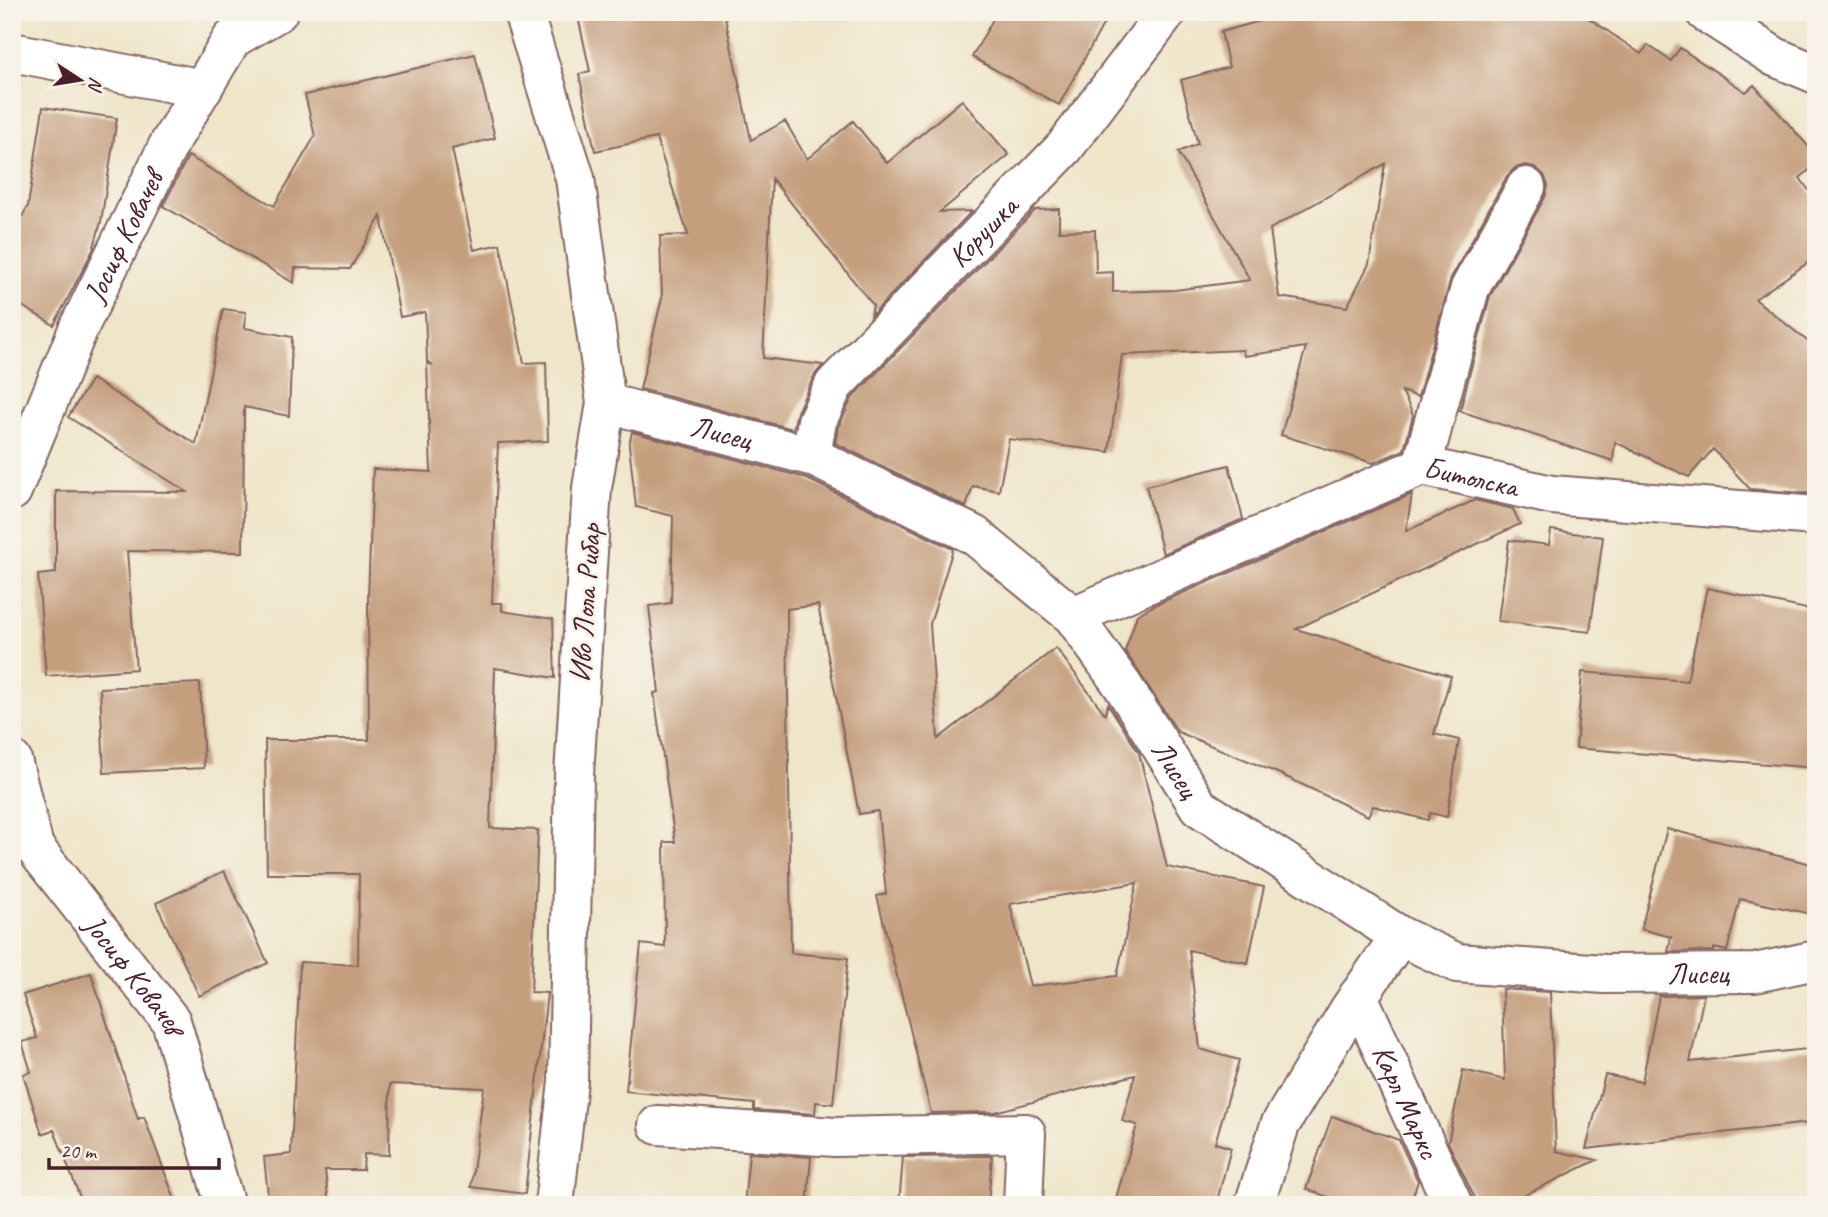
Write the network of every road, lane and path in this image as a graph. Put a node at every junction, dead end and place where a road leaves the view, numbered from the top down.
1 (278, 12) edge
2 (523, 12) edge
3 (1167, 12) edge
4 (1705, 12) edge
5 (12, 52) edge
6 (1816, 74) edge
7 (203, 89) junction
8 (1526, 187) dead end
9 (606, 403) junction
10 (811, 456) junction
11 (1422, 466) junction
12 (12, 491) edge
13 (1816, 516) edge
14 (1073, 616) junction
15 (12, 760) edge
16 (1399, 936) junction
17 (1816, 960) edge
18 (1358, 996) junction
19 (658, 1125) dead end
20 (225, 1205) edge
21 (554, 1205) edge
22 (1023, 1205) edge
23 (1254, 1205) edge
24 (1453, 1205) edge

1 - 7 street, Јосиф Ковачев
2 - 9 street, Иво Лола Рибар
3 - 10 street, Корушка
4 - 6 street
5 - 7 street
7 - 12 street, Јосиф Ковачев
8 - 11 street
9 - 10 street, Лисец
9 - 21 street, Иво Лола Рибар
10 - 14 street, Лисец
11 - 13 street, Битолска
11 - 14 street, Битолска
14 - 16 street, Лисец
15 - 20 street, Јосиф Ковачев
16 - 17 street, Лисец
16 - 18 street
18 - 23 street
18 - 24 street, Карл Маркс
19 - 22 street

